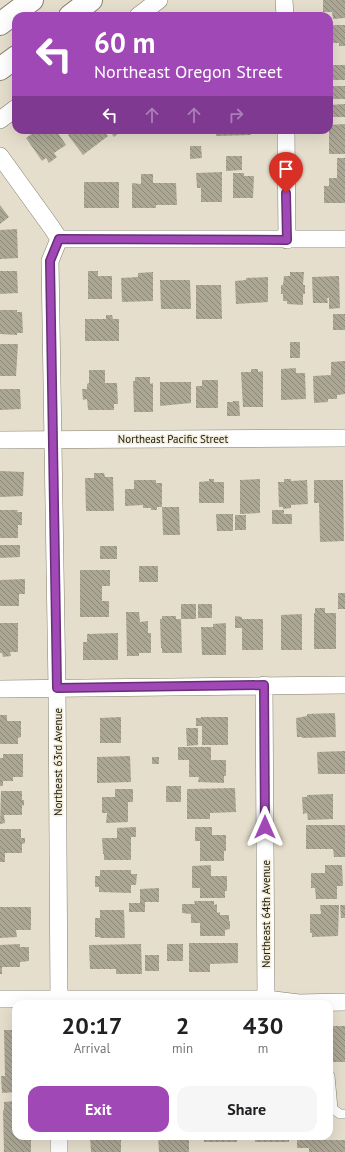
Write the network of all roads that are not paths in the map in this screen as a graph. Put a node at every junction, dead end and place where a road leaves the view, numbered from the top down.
1 (32, 0) edge
2 (91, 0) edge
3 (159, 0) edge
4 (284, 0) edge
5 (16, 12) edge
6 (75, 12) edge
7 (143, 12) edge
8 (285, 12) edge
9 (12, 15) edge
10 (0, 24) edge
11 (12, 60) edge
12 (0, 69) edge
13 (12, 111) edge
14 (0, 120) edge
15 (286, 134) edge
16 (0, 156) edge
17 (59, 239) junction
18 (287, 240) junction
19 (345, 240) edge
20 (345, 438) edge
21 (0, 440) edge
22 (52, 440) junction
23 (264, 685) junction
24 (345, 685) edge
25 (57, 688) junction
26 (0, 689) edge
27 (0, 999) edge
28 (266, 999) junction
29 (30, 1000) edge
30 (59, 1000) edge
31 (162, 1000) edge
32 (274, 1000) edge
33 (333, 1002) edge
34 (345, 1002) edge
35 (333, 1109) edge
36 (345, 1114) edge
37 (59, 1140) edge
38 (59, 1152) edge

1 - 5 highway
2 - 6 highway
3 - 7 street
4 - 8 street
9 - 10 highway
11 - 12 highway
13 - 14 street
15 - 18 street
16 - 17 street
17 - 18 street
17 - 22 street, Northeast 63rd Avenue
18 - 19 street
20 - 22 street, Northeast Pacific Street
21 - 22 street, Northeast Pacific Street
22 - 25 street, Northeast 63rd Avenue
23 - 24 street
23 - 25 street
23 - 28 street, Northeast 64th Avenue
25 - 26 street
25 - 30 street, Northeast 63rd Avenue
27 - 29 street
28 - 31 street
28 - 32 street
33 - 34 street
35 - 36 lane
37 - 38 street

